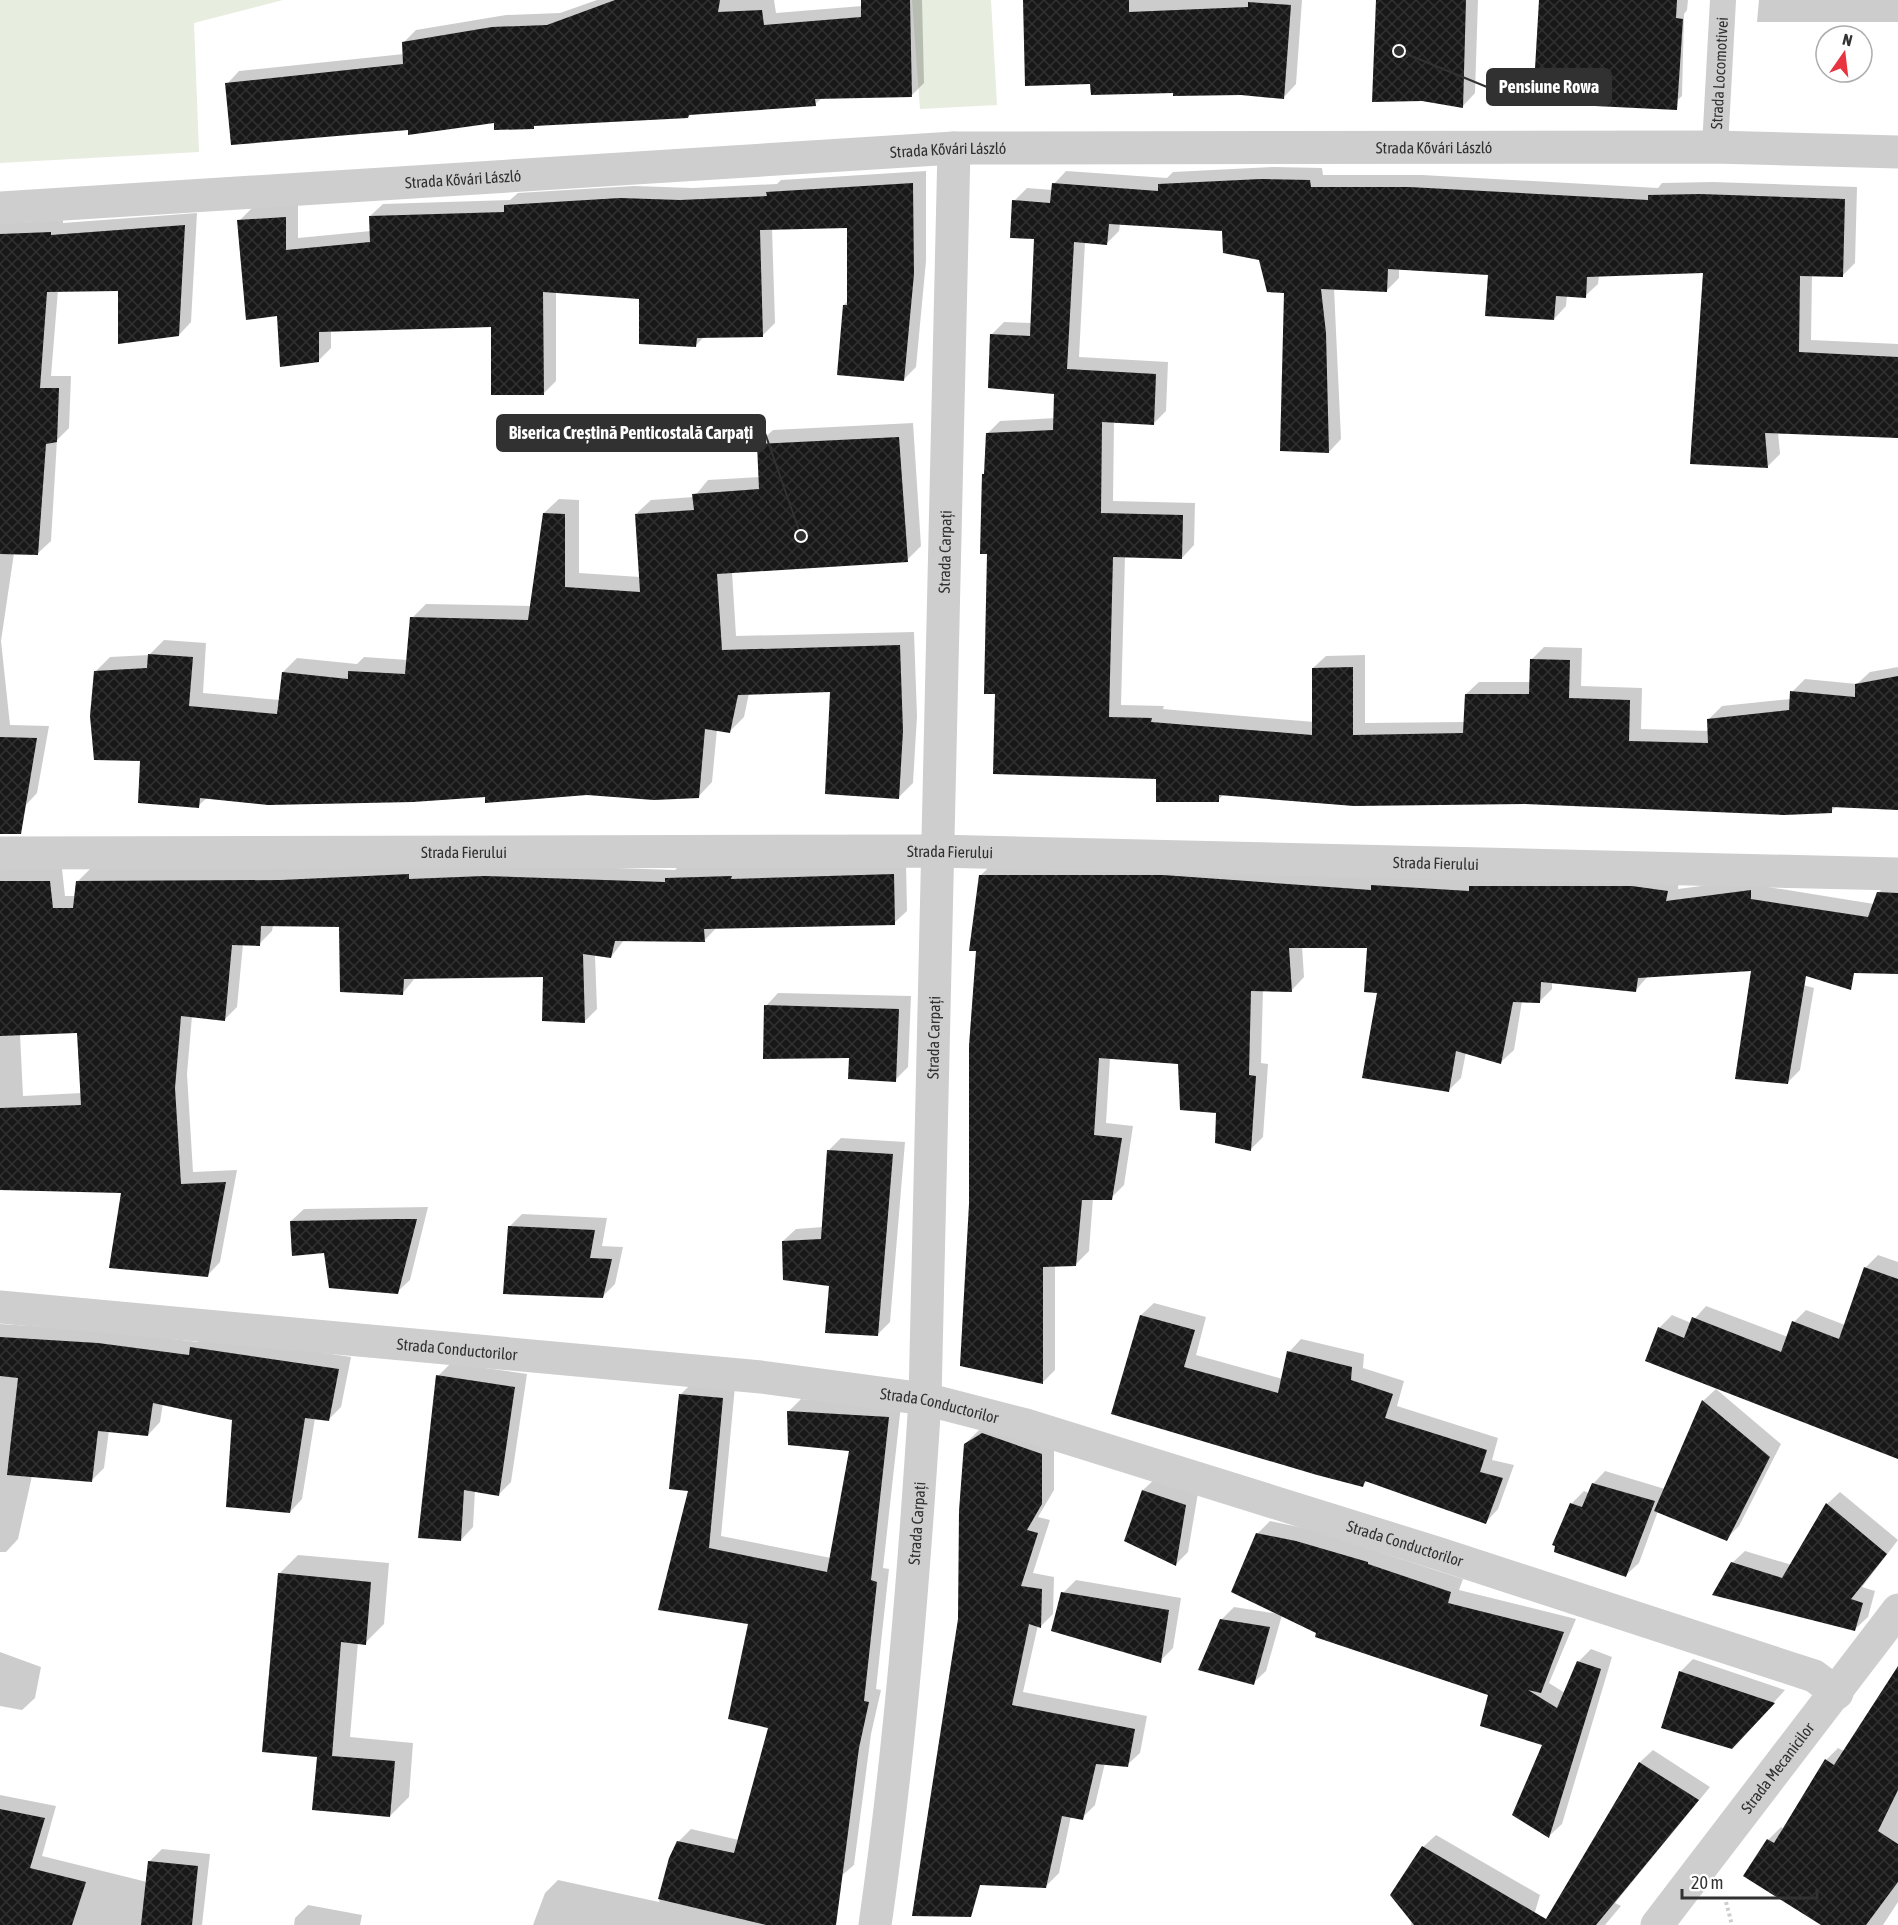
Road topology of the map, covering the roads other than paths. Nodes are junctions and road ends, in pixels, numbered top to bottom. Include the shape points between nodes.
1 (1723, 0) edge
2 (1715, 147) junction
3 (954, 148) junction
4 (1898, 152) edge
5 (0, 208) edge
6 (937, 850) junction
7 (0, 854) edge
8 (1898, 874) edge
9 (0, 1307) edge
10 (925, 1399) junction
11 (1898, 1610) edge
12 (1837, 1693) junction
13 (874, 1925) edge
14 (1657, 1925) edge

1 - 2 lane, Strada Locomotivei
2 - 3 street, Strada Kővári László
2 - 4 street, Strada Kővári László
3 - 5 street, Strada Kővári László
3 - 6 street, Strada Carpați
6 - 7 street, Strada Fierului
6 - 8 street, Strada Fierului
6 - 10 street, Strada Carpați
9 - 10 street, Strada Conductorilor via 762,1377
10 - 12 street, Strada Conductorilor via 1026,1425 1440,1554 1814,1676
10 - 13 street, Strada Carpați via 913,1595 892,1802
11 - 12 street, Strada Mecanicilor
12 - 14 street, Strada Mecanicilor

